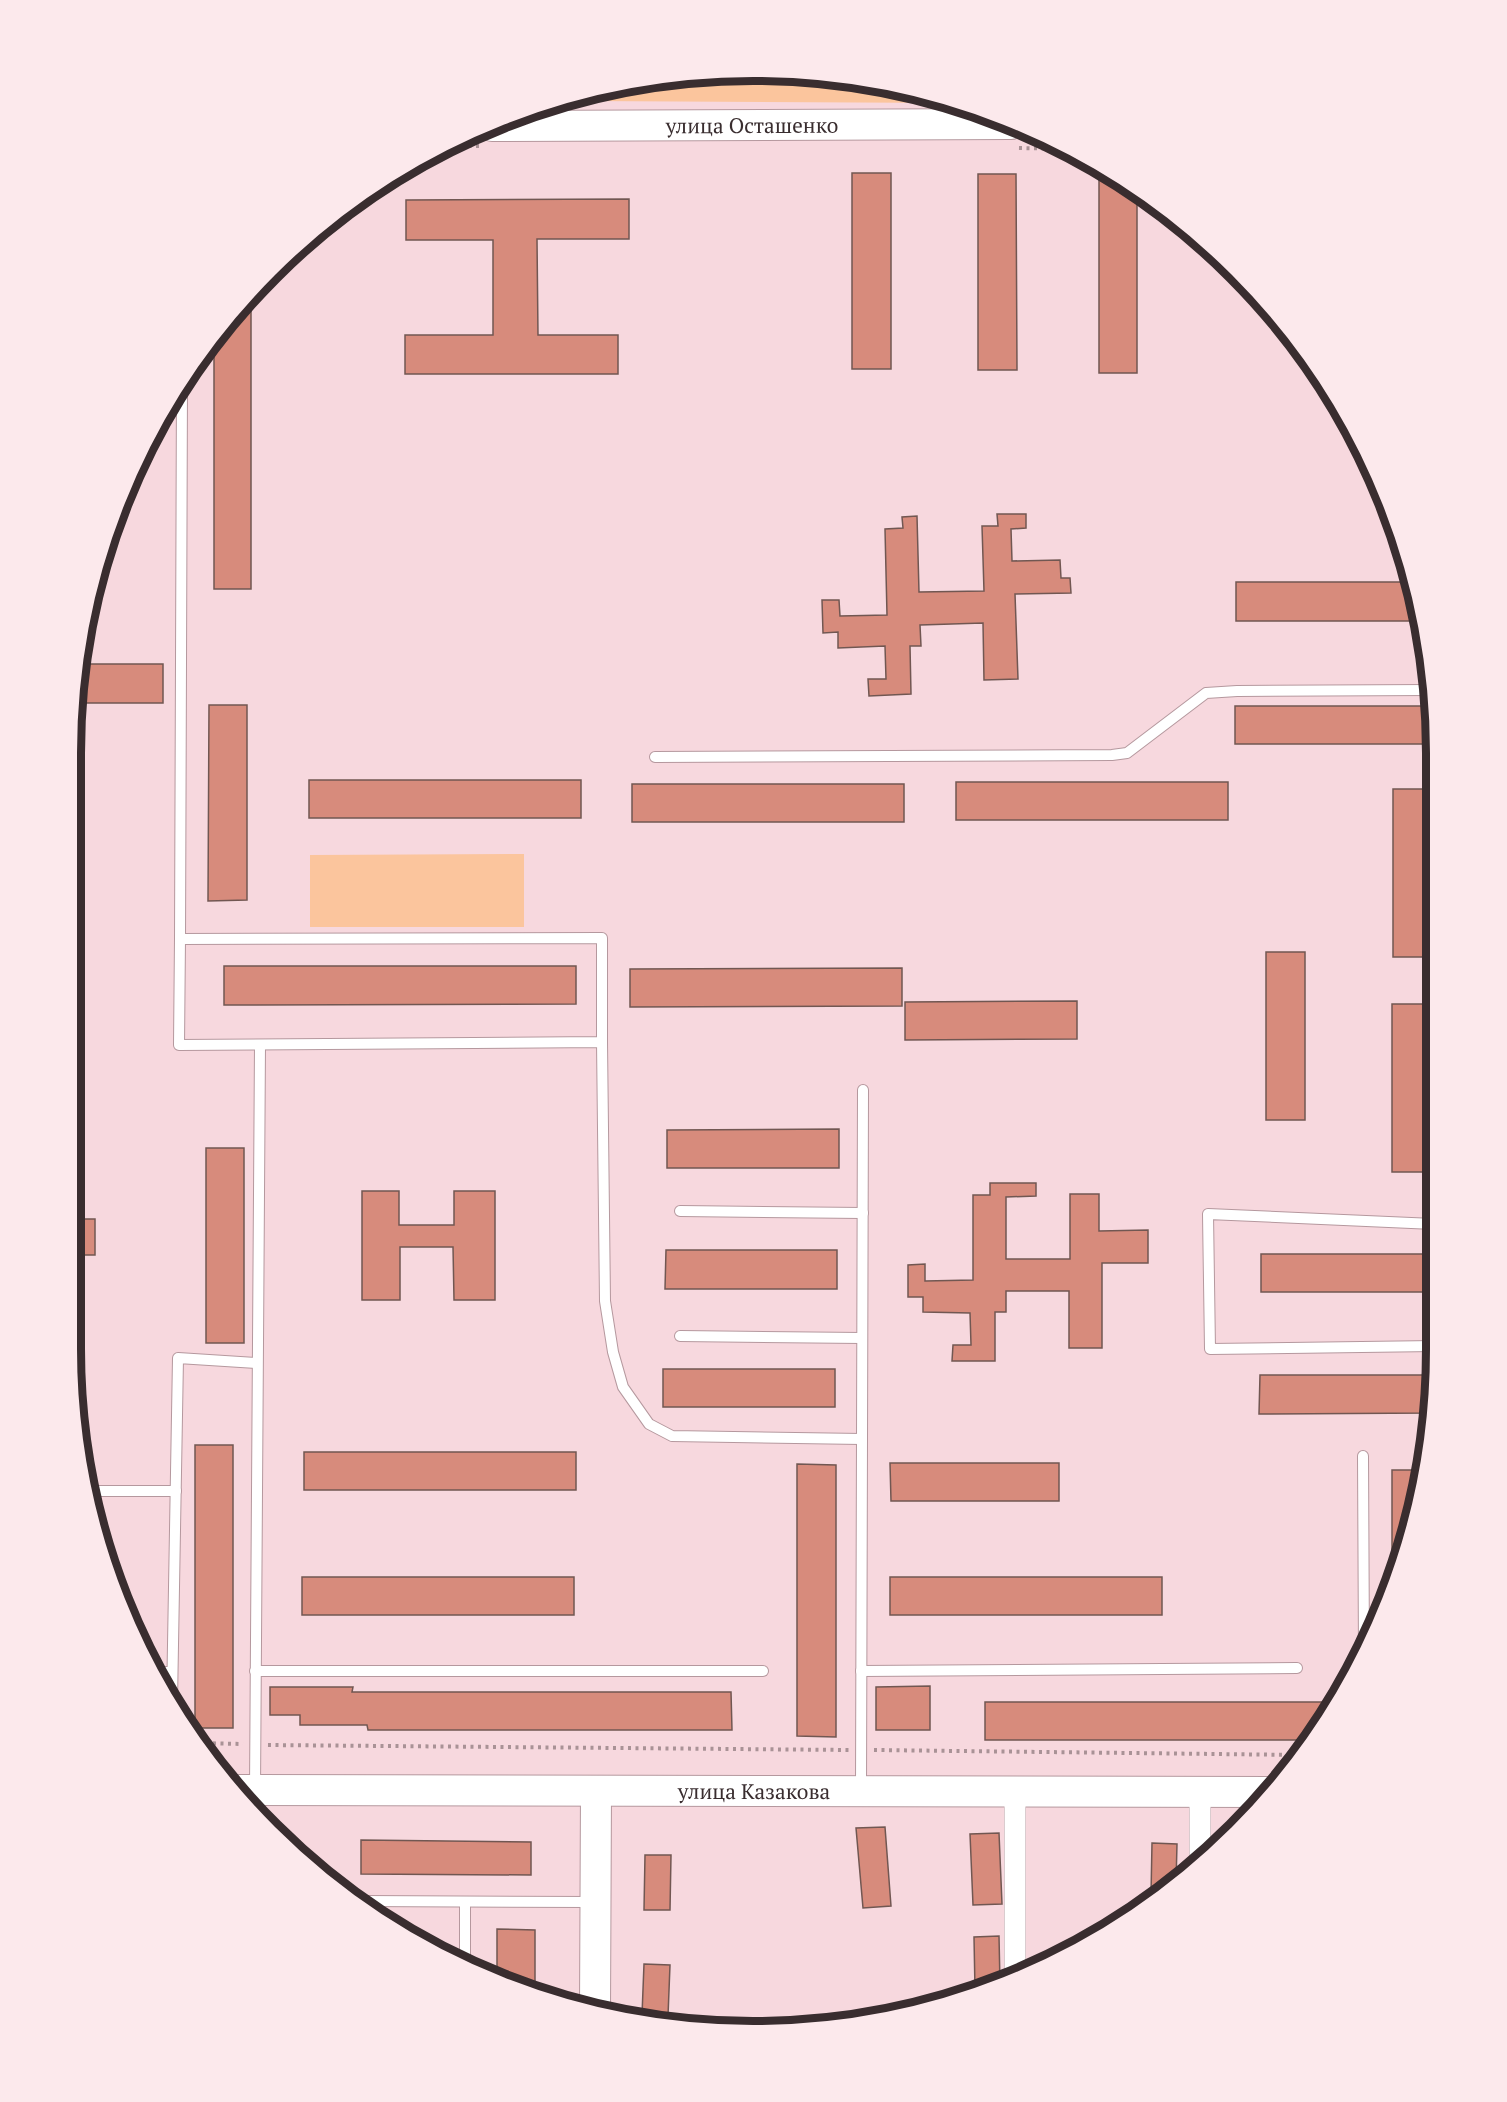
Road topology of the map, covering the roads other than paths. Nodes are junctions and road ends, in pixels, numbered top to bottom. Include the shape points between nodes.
1 (989, 124) edge
2 (513, 126) edge
3 (182, 399) edge
4 (1423, 690) edge
5 (655, 757) dead end
6 (180, 939) junction
7 (602, 1042) junction
8 (260, 1046) junction
9 (863, 1090) dead end
10 (680, 1211) dead end
11 (863, 1213) junction
12 (1426, 1224) edge
13 (680, 1336) dead end
14 (862, 1338) junction
15 (1426, 1346) edge
16 (257, 1364) junction
17 (862, 1439) junction
18 (1363, 1456) dead end
19 (97, 1491) edge
20 (176, 1491) junction
21 (1364, 1631) edge
22 (1297, 1668) dead end
23 (255, 1671) junction
24 (763, 1671) dead end
25 (861, 1671) junction
26 (164, 1672) edge
27 (172, 1672) junction
28 (172, 1687) edge
29 (247, 1790) edge
30 (596, 1791) junction
31 (861, 1791) junction
32 (1015, 1791) junction
33 (1200, 1792) junction
34 (1259, 1792) edge
35 (1200, 1851) edge
36 (370, 1901) edge
37 (465, 1902) junction
38 (596, 1902) junction
39 (465, 1956) edge
40 (1015, 1968) edge
41 (595, 2002) edge

1 - 2 street, улица Осташенко
3 - 6 lane
4 - 5 lane via 1206,693 1127,753 1112,755
6 - 7 lane via 602,938
6 - 8 lane via 179,1045
7 - 8 lane
7 - 17 lane via 605,1301 623,1387 649,1424 672,1436
8 - 16 lane
9 - 11 lane
10 - 11 lane
11 - 14 lane
12 - 15 lane via 1208,1214 1210,1349
13 - 14 lane
14 - 17 lane
16 - 20 lane via 178,1358
16 - 23 lane
17 - 25 lane
18 - 21 lane
19 - 20 lane
20 - 27 lane
22 - 25 lane
23 - 24 lane
23 - 29 lane via 255,1745
25 - 31 lane
26 - 27 lane
27 - 28 lane
29 - 30 street, улица Казакова
30 - 31 street, улица Казакова
30 - 38 street
31 - 32 street, улица Казакова
32 - 33 street, улица Казакова
32 - 40 street
33 - 34 street, улица Казакова
33 - 35 street
36 - 37 lane
37 - 38 lane
37 - 39 lane
38 - 41 street

